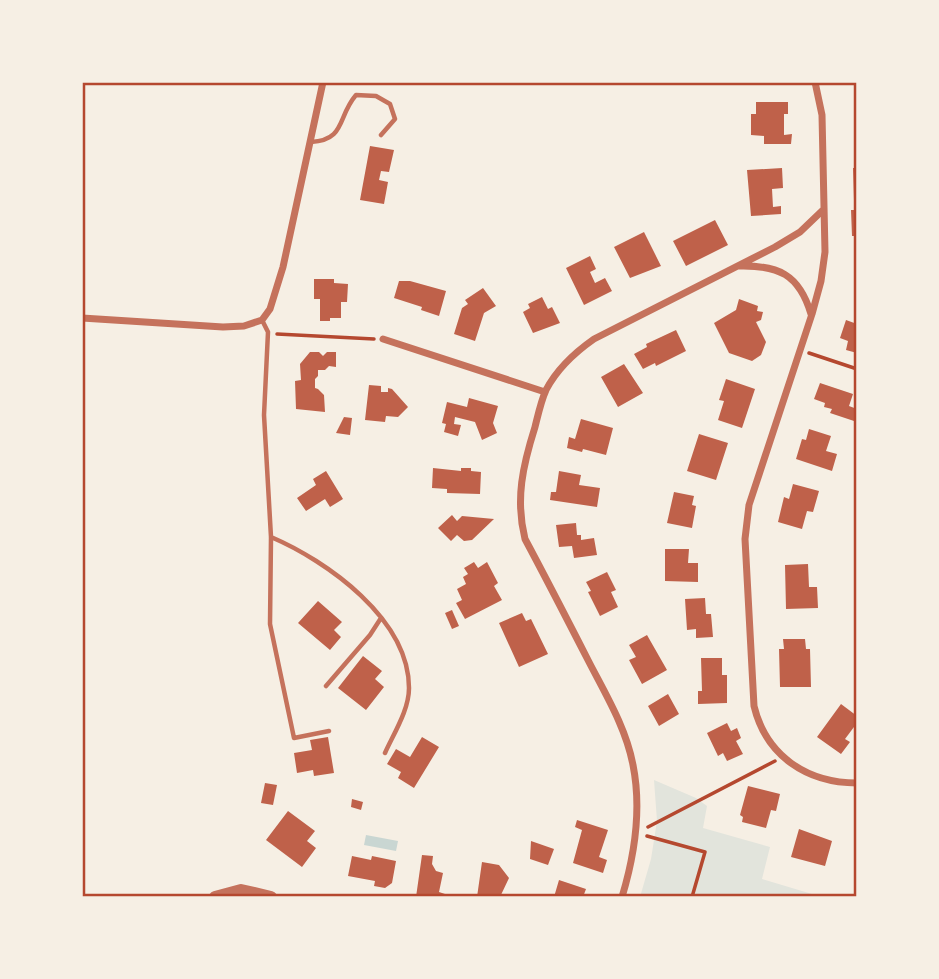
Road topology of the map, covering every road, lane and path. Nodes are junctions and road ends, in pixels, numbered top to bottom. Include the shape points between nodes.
1 (323, 82) edge
2 (816, 82) edge
3 (382, 135) dead end
4 (310, 142) junction
5 (823, 210) junction
6 (735, 266) junction
7 (812, 314) junction
8 (82, 318) edge
9 (262, 320) junction
10 (291, 336) dead end
11 (383, 339) joint
12 (800, 350) junction
13 (857, 369) edge
14 (545, 391) junction
15 (271, 537) junction
16 (381, 618) junction
17 (326, 686) dead end
18 (329, 731) dead end
19 (385, 753) dead end
20 (782, 757) junction
21 (857, 783) edge
22 (636, 833) junction
23 (215, 897) edge
24 (271, 897) edge
25 (622, 897) edge
26 (692, 897) edge

1 - 4 street
2 - 5 street via 822,115
3 - 4 lane via 395,119 390,104 376,96 356,95 335,135
4 - 9 street via 283,267
5 - 6 street via 800,232
5 - 7 street via 825,252
6 - 7 street via 779,270 799,286
6 - 14 street via 594,339 575,353
7 - 12 street
8 - 9 street via 223,327
9 - 15 lane via 268,332 264,415
10 - 11 path
11 - 14 street
12 - 13 path
12 - 20 street via 749,505 746,540 754,706 758,725
14 - 22 street via 522,474 522,524 624,730 637,796
15 - 16 lane via 363,595
15 - 18 lane via 270,624 294,738
16 - 17 lane
16 - 19 lane via 396,640 410,690
20 - 21 street via 814,776
20 - 22 path
22 - 25 street
22 - 26 path via 705,852
23 - 24 street via 241,890

